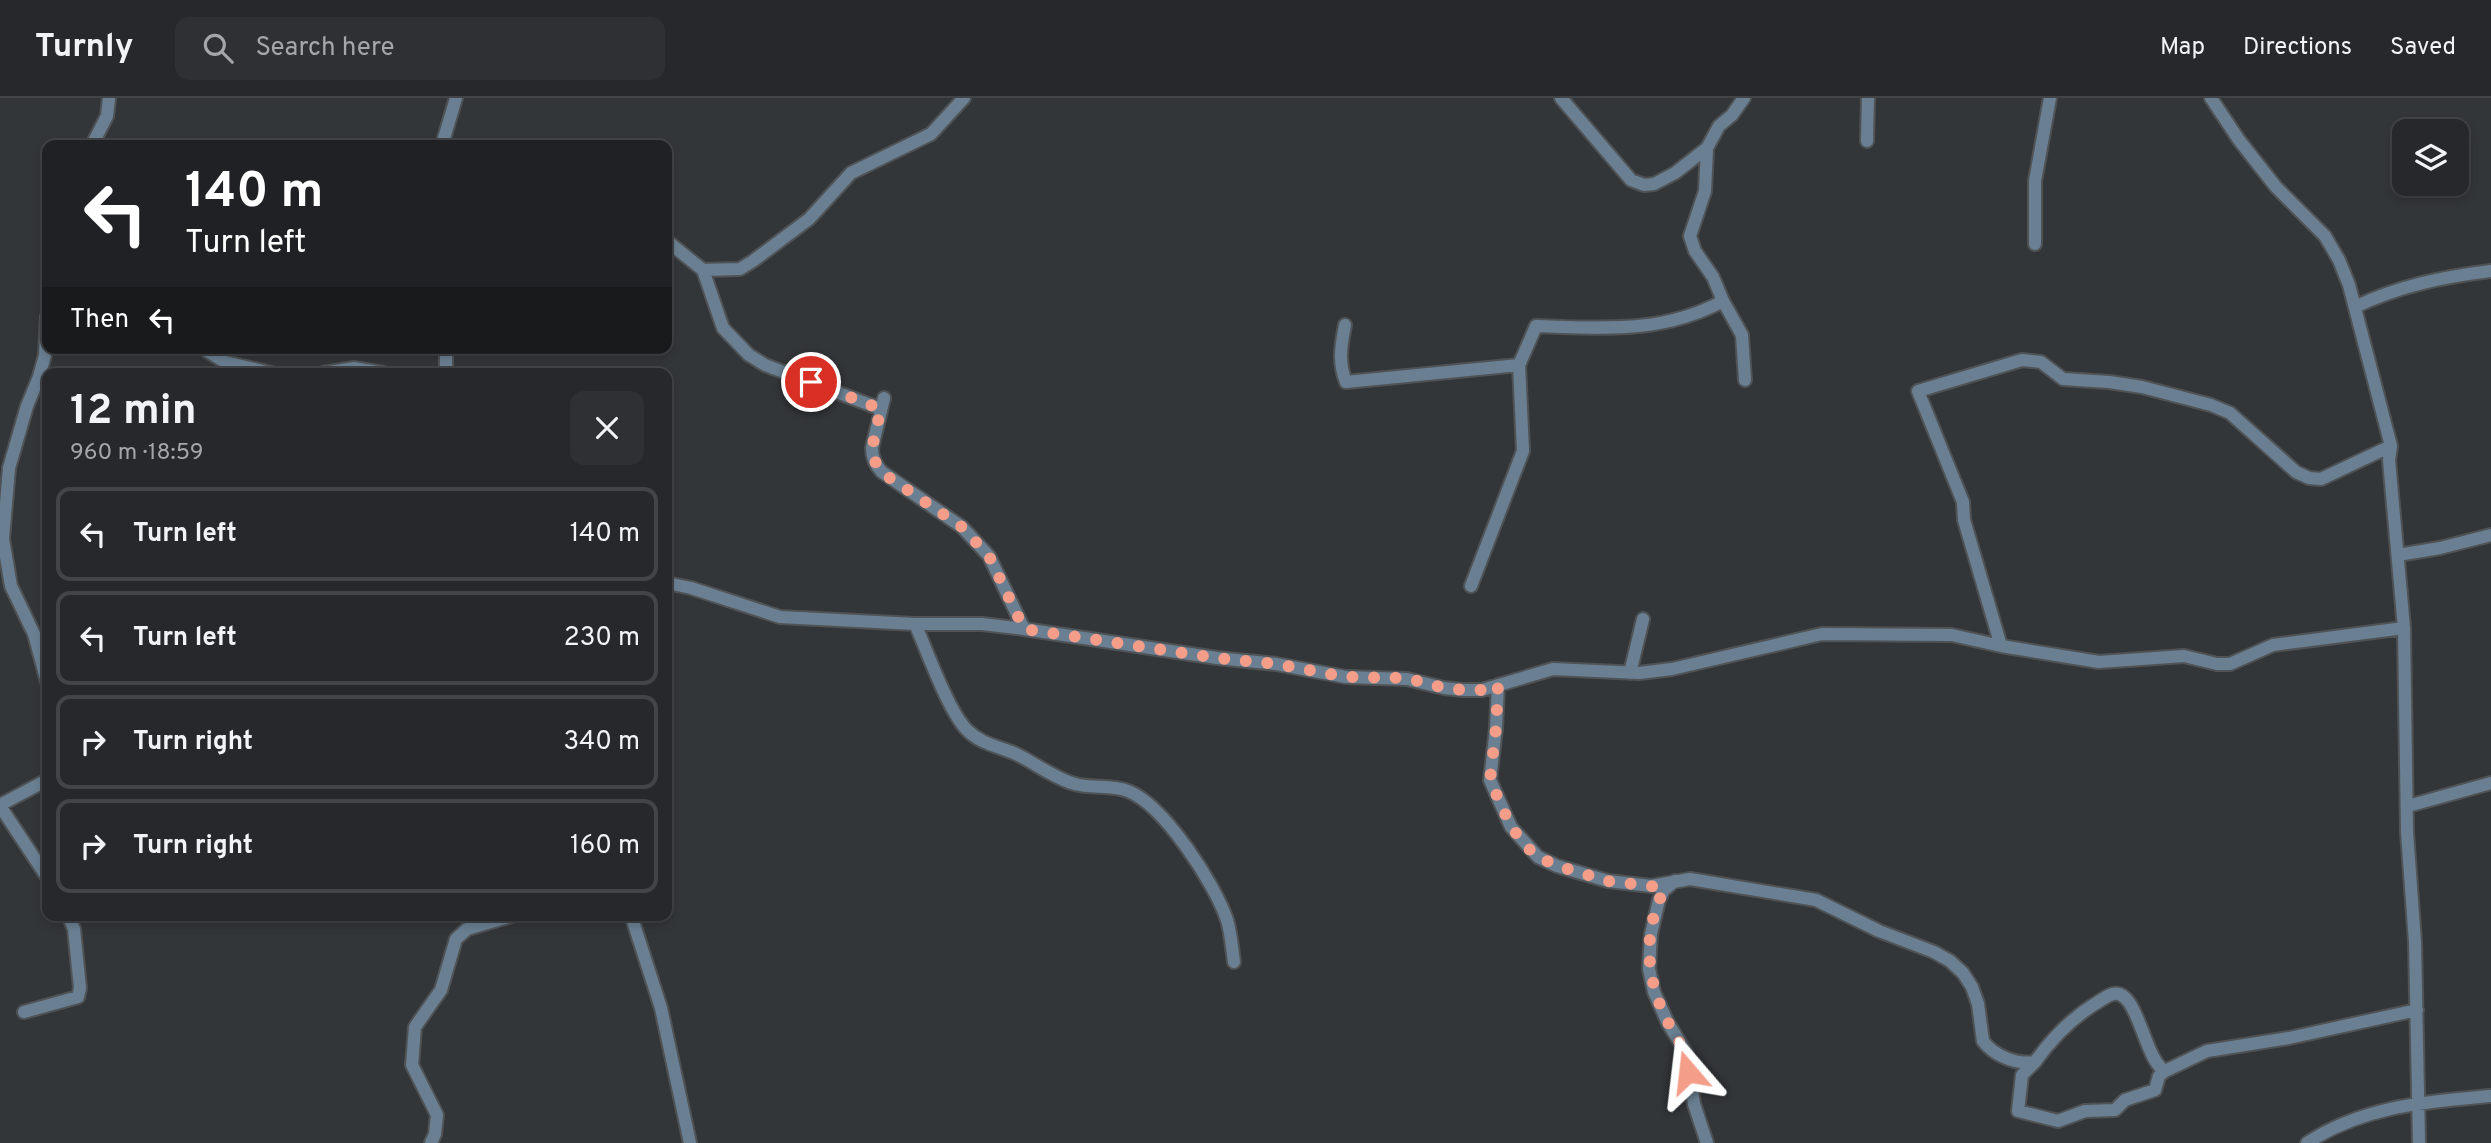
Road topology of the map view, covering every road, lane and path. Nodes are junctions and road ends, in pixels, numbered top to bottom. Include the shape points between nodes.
1 (109, 98) edge
2 (456, 98) edge
3 (964, 98) edge
4 (1561, 98) edge
5 (1744, 98) edge
6 (1868, 98) edge
7 (2050, 98) edge
8 (2211, 98) edge
9 (95, 140) edge
10 (443, 140) edge
11 (1867, 141) dead end
12 (1707, 148) junction
13 (2035, 244) dead end
14 (672, 245) edge
15 (703, 270) junction
16 (2491, 271) edge
17 (1723, 301) junction
18 (2355, 307) junction
19 (1345, 324) dead end
20 (45, 354) edge
21 (212, 354) edge
22 (1519, 365) junction
23 (250, 368) edge
24 (1745, 380) dead end
25 (2391, 446) junction
26 (2491, 535) edge
27 (2398, 555) junction
28 (3, 562) edge
29 (672, 584) edge
30 (1471, 586) dead end
31 (1643, 619) dead end
32 (915, 624) junction
33 (2404, 628) junction
34 (1024, 629) junction
35 (2001, 646) junction
36 (42, 664) edge
37 (1630, 673) junction
38 (1498, 685) junction
39 (42, 783) edge
40 (2491, 783) edge
41 (0, 805) edge
42 (2408, 806) junction
43 (42, 869) edge
44 (1676, 881) junction
45 (1651, 886) junction
46 (1664, 890) junction
47 (71, 921) edge
48 (494, 921) edge
49 (633, 921) edge
50 (1234, 962) dead end
51 (2417, 1010) junction
52 (24, 1012) dead end
53 (2035, 1062) junction
54 (2160, 1073) junction
55 (2491, 1096) edge
56 (2420, 1102) junction
57 (431, 1143) edge
58 (690, 1143) edge
59 (1707, 1143) edge
60 (2307, 1143) edge
61 (2420, 1143) edge

1 - 9 street via 107,116
2 - 10 street
3 - 15 street via 931,134 851,173 809,219 753,261 740,269
4 - 12 street via 1631,180 1644,185 1675,173
5 - 12 street
6 - 11 street
7 - 13 street via 2035,181
8 - 18 street via 2276,187 2325,236 2339,260
12 - 17 street via 1706,191 1690,236
14 - 15 street
15 - 34 street via 723,328 749,355 765,365 883,403 872,448 876,465 962,527 989,556
16 - 18 street via 2416,283
17 - 22 street via 1704,311 1629,329 1536,326
17 - 24 street via 1742,335
18 - 25 street
19 - 22 street via 1340,368 1346,383
20 - 28 street via 9,468
21 - 23 street
22 - 30 street via 1523,451
25 - 27 street
25 - 35 street via 2320,479 2309,478 2221,409 2142,387 2063,379 2041,362 2022,360 1918,391 1963,502 1964,520
26 - 27 street
27 - 33 street
28 - 36 street
29 - 32 street via 780,617
31 - 37 street
32 - 34 street
32 - 50 street via 950,702 964,727 978,740 1015,753 1074,784 1128,791 1166,823 1195,859 1220,904 1228,922
33 - 35 street via 2273,645 2230,664 2184,656 2099,662
33 - 42 street
34 - 38 street via 1346,677 1407,678 1463,690
35 - 37 street via 1952,635 1822,634 1672,669
37 - 38 street via 1553,669
38 - 45 street via 1490,780 1511,827 1538,857 1558,866 1608,881
39 - 41 street
40 - 42 street
41 - 43 street
42 - 51 street
44 - 45 street
44 - 46 street
44 - 53 street via 1689,879 1816,900 1934,953 1957,967 1972,987 1988,1047 2018,1062
45 - 46 street
46 - 59 street via 1651,934 1649,969 1659,1002 1686,1054 1694,1104
47 - 52 street via 78,997
48 - 57 street via 467,929 456,939 441,990 415,1027 412,1065 437,1115
49 - 58 street via 661,1008
51 - 54 street via 2207,1051
51 - 56 street
53 - 54 street via 2055,1035 2113,993 2127,999
53 - 54 street via 2022,1075 2018,1111 2059,1121 2085,1111 2115,1110 2125,1100 2155,1090
55 - 56 street
56 - 60 street via 2348,1120
56 - 61 street

